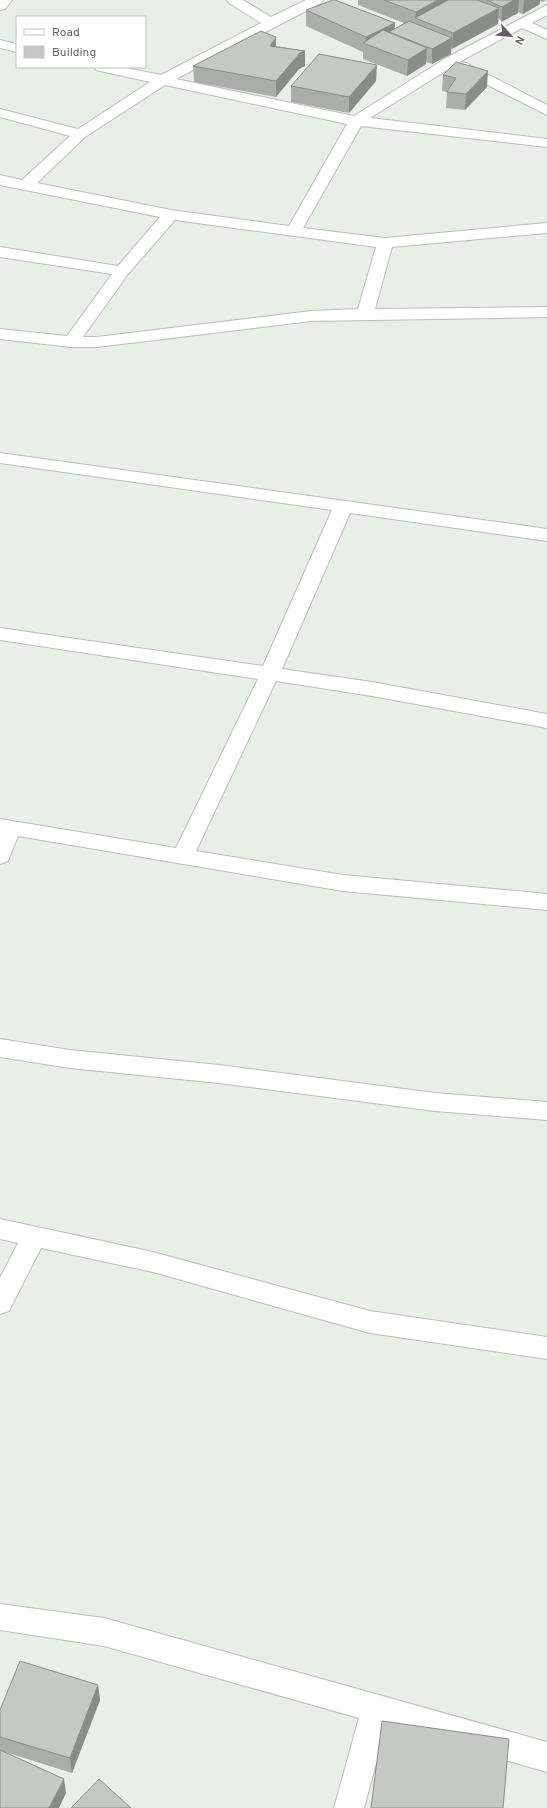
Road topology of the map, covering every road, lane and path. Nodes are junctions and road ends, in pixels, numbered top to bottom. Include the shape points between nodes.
1 (6, 0) edge
2 (234, 0) edge
3 (316, 0) edge
4 (0, 6) edge
5 (547, 9) edge
6 (271, 23) junction
7 (522, 23) junction
8 (547, 35) edge
9 (0, 44) edge
10 (16, 48) edge
11 (452, 61) junction
12 (105, 68) edge
13 (161, 81) junction
14 (547, 111) edge
15 (0, 113) edge
16 (356, 121) junction
17 (80, 134) junction
18 (547, 143) edge
19 (0, 180) edge
20 (27, 184) junction
21 (171, 215) junction
22 (547, 228) edge
23 (293, 232) junction
24 (385, 243) junction
25 (0, 252) edge
26 (122, 271) junction
27 (547, 312) edge
28 (365, 314) junction
29 (0, 334) edge
30 (71, 342) junction
31 (0, 458) edge
32 (343, 507) junction
33 (547, 535) edge
34 (0, 634) edge
35 (270, 674) junction
36 (547, 721) edge
37 (6, 827) edge
38 (0, 856) edge
39 (183, 856) junction
40 (547, 902) edge
41 (0, 1048) edge
42 (547, 1112) edge
43 (0, 1229) edge
44 (34, 1236) junction
45 (0, 1303) edge
46 (547, 1348) edge
47 (0, 1617) edge
48 (376, 1709) junction
49 (547, 1757) edge
50 (349, 1808) edge

1 - 4 street
2 - 6 street
3 - 6 street
5 - 7 street
6 - 13 street
7 - 8 street
7 - 11 street
9 - 10 street
11 - 14 street
11 - 16 street
12 - 13 street
13 - 16 street
13 - 17 street
15 - 17 street
16 - 18 street
16 - 23 street
17 - 20 street
19 - 20 street
20 - 21 street
21 - 23 street
21 - 26 street
22 - 24 street
23 - 24 street
24 - 28 street
25 - 26 street
26 - 30 street
27 - 28 street
28 - 30 street via 311,316 97,342
29 - 30 street
31 - 32 street
32 - 33 street
32 - 35 street
34 - 35 street
35 - 36 street via 372,689
35 - 39 street
37 - 38 street
37 - 39 street
39 - 40 street via 343,883
41 - 42 street via 70,1059 219,1074 435,1102
43 - 44 street
44 - 45 street
44 - 46 street via 153,1262 370,1322
47 - 48 street via 104,1632
48 - 49 street
48 - 50 street

